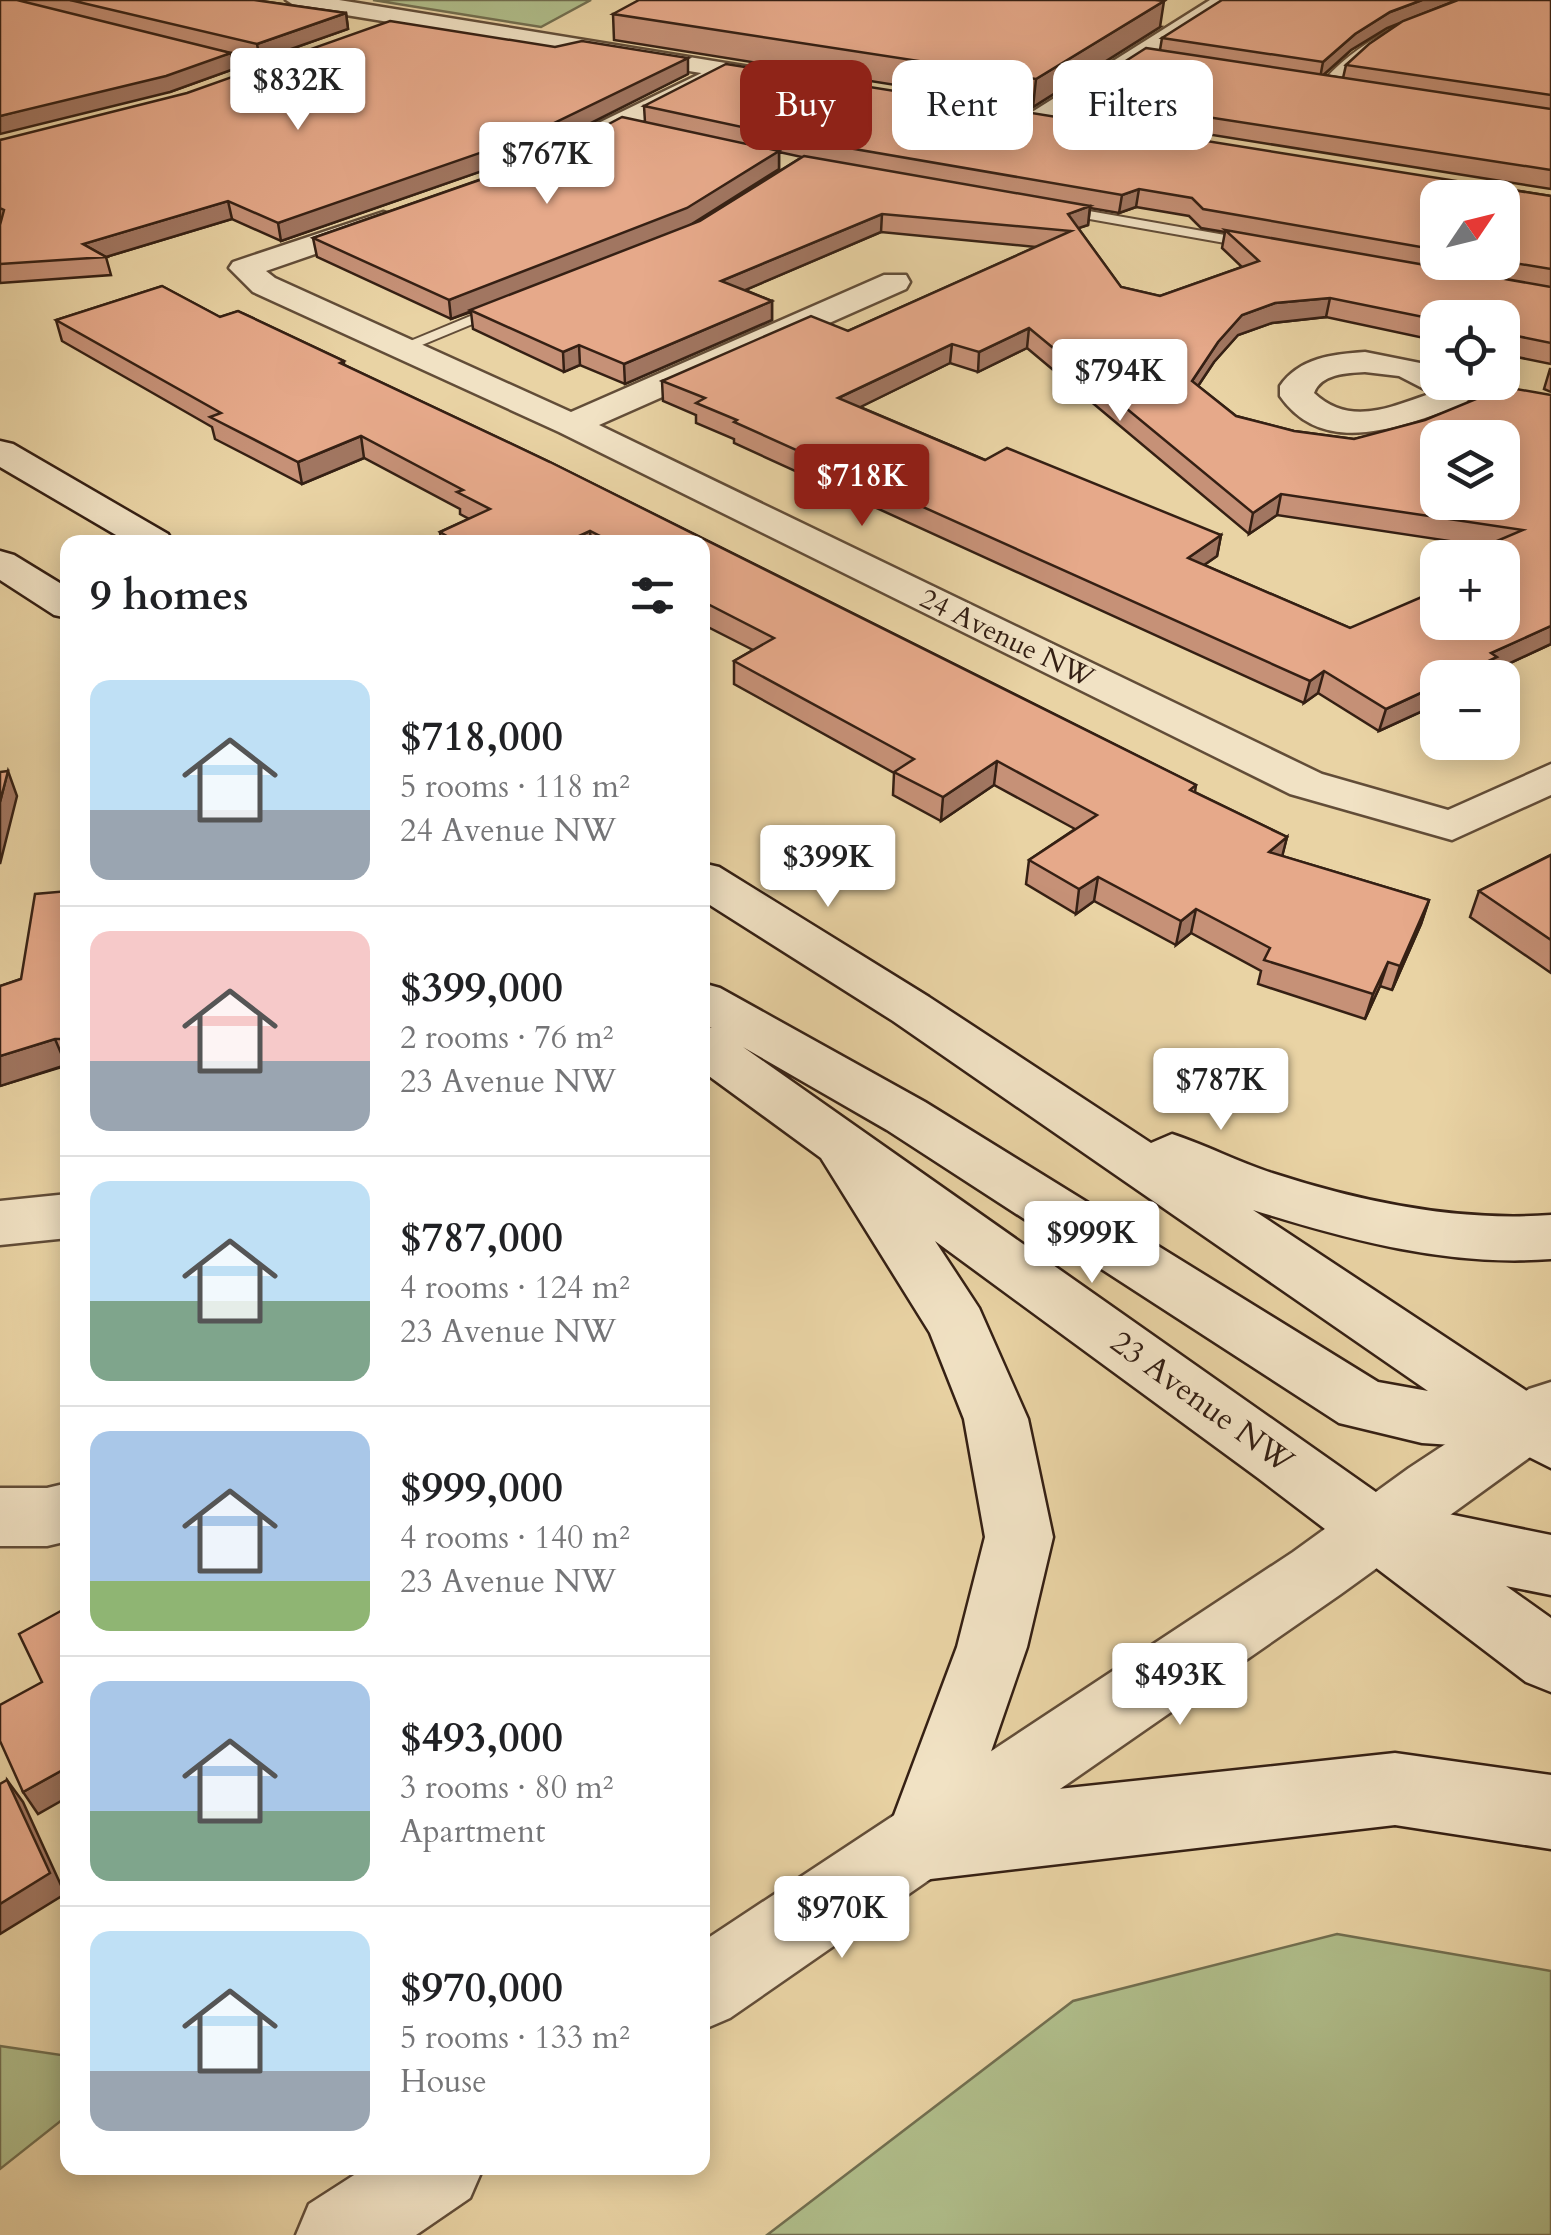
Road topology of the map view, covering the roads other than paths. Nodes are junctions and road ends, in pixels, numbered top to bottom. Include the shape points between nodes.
1 (297, 0) edge
2 (1226, 0) edge
3 (1478, 0) edge
4 (412, 17) junction
5 (356, 38) edge
6 (183, 50) edge
7 (277, 67) joint
8 (722, 69) junction
9 (740, 72) edge
10 (233, 83) edge
11 (1304, 84) edge
12 (1324, 87) junction
13 (1342, 90) edge
14 (1034, 119) joint
15 (1053, 122) edge
16 (536, 166) edge
17 (1044, 207) edge
18 (406, 212) edge
19 (1271, 247) edge
20 (895, 282) dead end
21 (513, 304) edge
22 (399, 349) junction
23 (571, 425) junction
24 (0, 452) edge
25 (142, 535) edge
26 (0, 563) edge
27 (60, 601) edge
28 (1551, 778) edge
29 (710, 883) edge
30 (710, 1005) edge
31 (911, 1009) junction
32 (710, 1050) edge
33 (838, 1139) junction
34 (60, 1217) edge
35 (0, 1223) edge
36 (1551, 1237) edge
37 (1542, 1424) edge
38 (60, 1514) edge
39 (0, 1517) edge
40 (1376, 1528) junction
41 (1551, 1565) edge
42 (1551, 1659) edge
43 (1551, 1812) edge
44 (922, 1842) junction
45 (710, 1985) edge
46 (430, 2175) edge
47 (340, 2235) edge

1 - 4 street
2 - 14 street
3 - 12 lane via 1382,35
4 - 5 street
4 - 8 street
6 - 7 lane
7 - 10 street
8 - 9 street
8 - 16 street via 625,127
11 - 12 lane
12 - 13 lane
14 - 15 street
17 - 19 lane
18 - 22 street, 24 Avenue NW via 244,268
20 - 23 street
21 - 22 lane
22 - 23 street, 24 Avenue NW
23 - 28 street, 24 Avenue NW via 1306,784 1452,826
24 - 25 street
26 - 27 street
29 - 31 street
30 - 37 street via 906,1116 1360,1404 1440,1421
31 - 36 street via 1208,1176 1408,1228 1488,1240
31 - 37 street
32 - 33 street, 23 Avenue NW
33 - 40 street, 23 Avenue NW
33 - 44 street via 957,1325 996,1419 1019,1536 992,1647
34 - 35 street
37 - 40 street
38 - 39 street
40 - 41 street
40 - 42 street, 23 Avenue NW
40 - 44 street
43 - 44 street via 1395,1789
44 - 45 street
46 - 47 street

